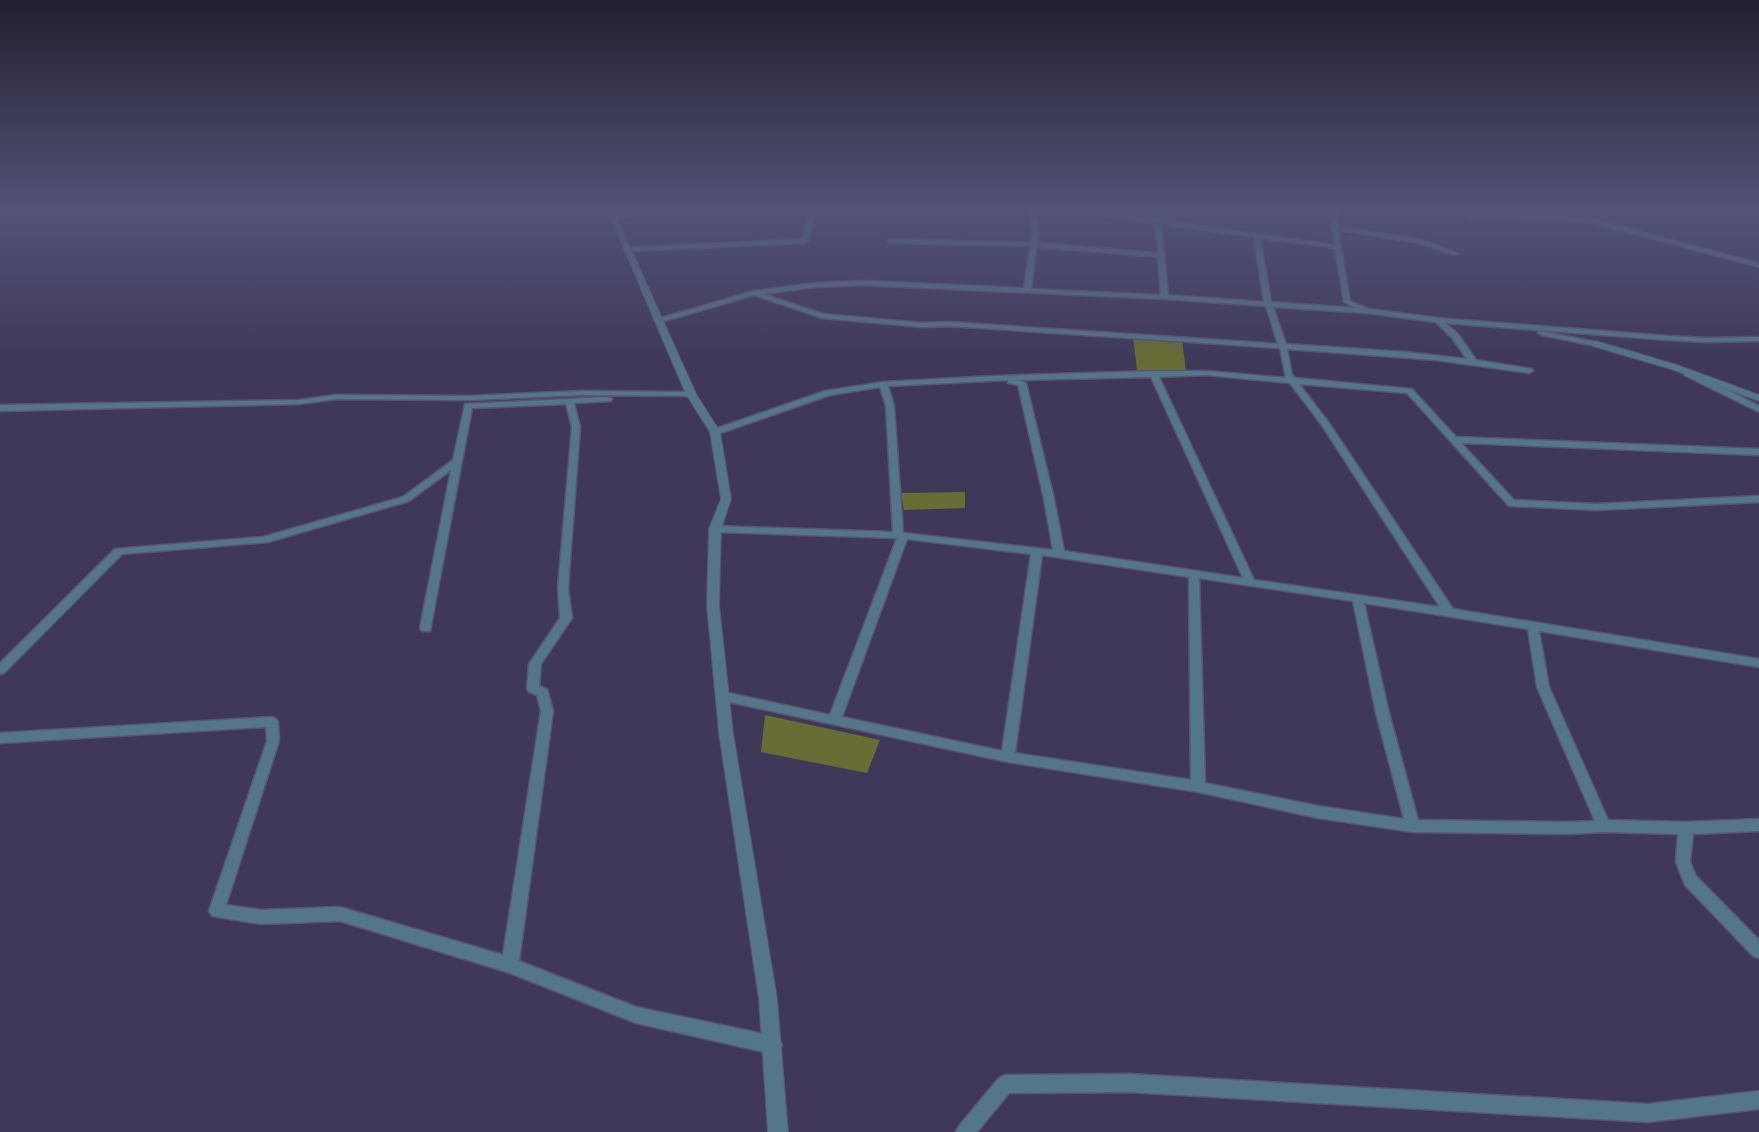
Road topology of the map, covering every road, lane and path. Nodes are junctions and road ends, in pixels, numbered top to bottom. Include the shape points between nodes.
1 (632, 260) edge
2 (1032, 260) edge
3 (1161, 260) edge
4 (1261, 260) edge
5 (1341, 260) edge
6 (1740, 260) edge
7 (1759, 265) edge
8 (1027, 291) junction
9 (754, 293) junction
10 (1165, 297) junction
11 (1268, 303) junction
12 (1367, 311) junction
13 (658, 320) junction
14 (1438, 320) junction
15 (1510, 326) junction
16 (1759, 339) edge
17 (1596, 344) joint
18 (1283, 346) junction
19 (1472, 360) junction
20 (1674, 367) junction
21 (1529, 371) dead end
22 (1153, 373) junction
23 (995, 378) junction
24 (1292, 380) junction
25 (883, 384) junction
26 (657, 394) junction
27 (691, 394) junction
28 (1759, 398) edge
29 (570, 402) junction
30 (0, 408) edge
31 (1759, 409) edge
32 (715, 432) junction
33 (1453, 440) junction
34 (1759, 452) edge
35 (458, 461) junction
36 (1759, 499) edge
37 (716, 529) junction
38 (900, 535) junction
39 (1037, 551) junction
40 (1059, 554) junction
41 (1194, 573) junction
42 (1250, 582) junction
43 (1358, 599) junction
44 (1449, 612) junction
45 (1533, 627) junction
46 (426, 628) dead end
47 (1759, 663) edge
48 (0, 670) edge
49 (724, 697) junction
50 (836, 719) junction
51 (0, 738) edge
52 (1008, 757) junction
53 (1198, 786) junction
54 (1759, 825) edge
55 (1413, 826) junction
56 (1604, 826) junction
57 (1686, 828) junction
58 (1759, 951) edge
59 (510, 965) junction
60 (773, 1045) junction
61 (1759, 1100) edge
62 (778, 1132) edge
63 (965, 1132) edge

1 - 13 street
2 - 8 street
3 - 10 street
4 - 11 street
5 - 12 street via 1347,302
6 - 7 street
8 - 9 street via 864,283
8 - 10 street
9 - 13 street
9 - 18 street via 822,316
10 - 11 street
11 - 12 street
11 - 18 street
12 - 14 street
13 - 27 street
14 - 15 street
14 - 19 street
15 - 16 street via 1706,340
15 - 17 street
17 - 20 street
18 - 19 street
18 - 24 street
19 - 21 street
20 - 28 street
20 - 31 street
22 - 23 street
22 - 24 street
22 - 42 street
23 - 25 street
23 - 40 street via 1022,383
24 - 33 street via 1409,391
24 - 44 street via 1325,423
25 - 32 street via 828,393
25 - 38 street via 890,406
26 - 27 street
26 - 29 street
26 - 30 street via 336,397 298,402
27 - 32 street
29 - 35 street via 468,406
29 - 59 street via 576,428 563,588 566,618 535,664 533,689 543,692 547,711
32 - 37 street via 726,499
33 - 34 street
33 - 36 street via 1511,503 1596,507
35 - 46 street
35 - 48 street via 406,499 264,540 118,551
37 - 38 street
37 - 49 street via 713,605
38 - 39 street
38 - 50 street
39 - 40 street
39 - 52 street
40 - 41 street
41 - 42 street
41 - 53 street
42 - 43 street
43 - 44 street
43 - 55 street via 1380,708
44 - 45 street
45 - 47 street
45 - 56 street via 1543,687
49 - 50 street
49 - 60 street via 726,734
50 - 52 street
51 - 59 street via 272,722 273,741 218,911 261,917 340,914
52 - 53 street
53 - 55 street via 1318,812
54 - 57 street
55 - 56 street
56 - 57 street
57 - 58 street via 1683,862 1690,880
59 - 60 street via 636,1015
60 - 62 street
61 - 63 street via 1648,1113 1129,1083 1005,1084

